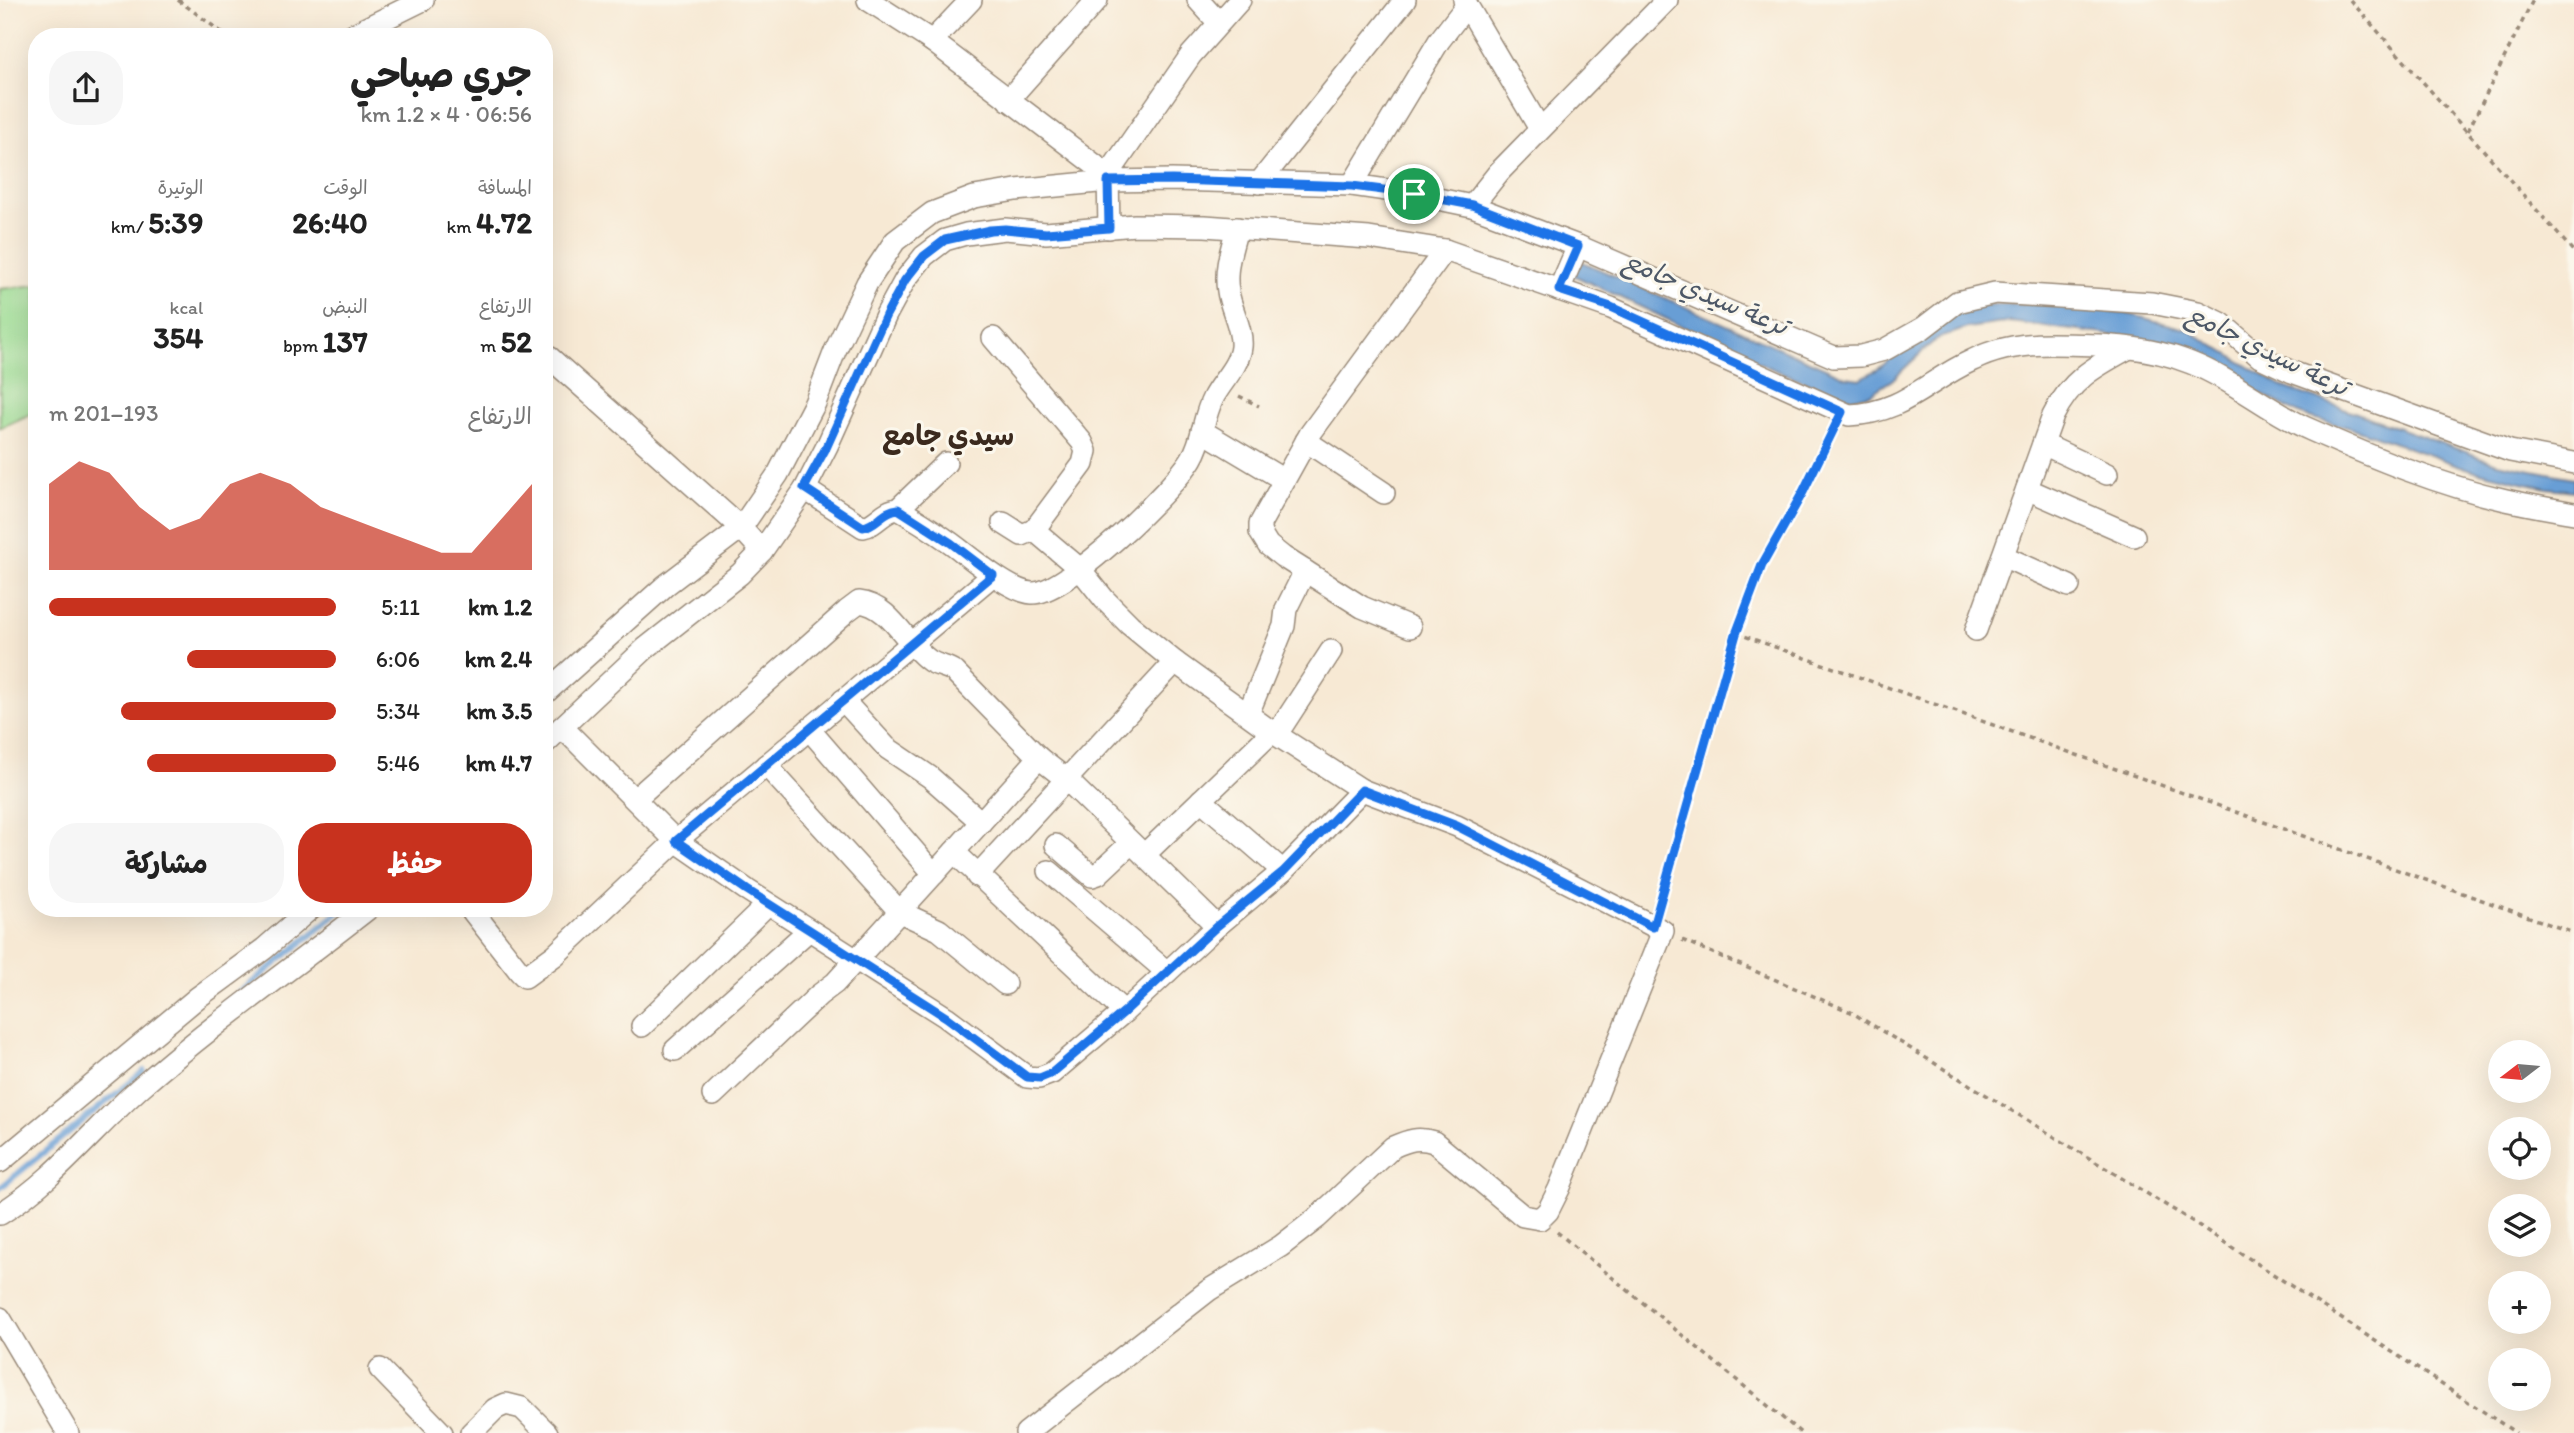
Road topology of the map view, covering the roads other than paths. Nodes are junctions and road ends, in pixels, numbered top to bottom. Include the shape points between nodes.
1 (423, 0) edge
2 (868, 0) edge
3 (971, 0) edge
4 (1097, 0) edge
5 (1198, 0) edge
6 (1240, 0) edge
7 (1405, 0) edge
8 (1667, 0) edge
9 (1465, 3) edge
10 (1219, 22) junction
11 (366, 28) edge
12 (932, 41) junction
13 (1009, 100) junction
14 (1540, 129) junction
15 (1108, 178) junction
16 (1259, 183) junction
17 (1352, 186) junction
18 (1472, 205) junction
19 (1109, 228) junction
20 (1237, 228) junction
21 (1578, 246) junction
22 (1445, 250) junction
23 (1559, 290) junction
24 (993, 338) dead end
25 (2129, 348) junction
26 (553, 360) edge
27 (1202, 431) junction
28 (1306, 441) junction
29 (2043, 444) junction
30 (946, 463) dead end
31 (2574, 463) edge
32 (2107, 474) dead end
33 (1284, 480) junction
34 (804, 488) junction
35 (2027, 489) junction
36 (1384, 493) dead end
37 (898, 509) junction
38 (2574, 513) edge
39 (1003, 523) dead end
40 (741, 528) junction
41 (1034, 530) junction
42 (2134, 536) dead end
43 (762, 551) junction
44 (2003, 556) junction
45 (1080, 569) junction
46 (1305, 571) junction
47 (993, 575) junction
48 (2069, 586) dead end
49 (1410, 626) dead end
50 (1976, 630) dead end
51 (911, 643) junction
52 (1331, 651) dead end
53 (1175, 662) junction
54 (553, 686) edge
55 (843, 700) junction
56 (1248, 714) junction
57 (562, 727) junction
58 (809, 729) junction
59 (1275, 733) junction
60 (553, 736) edge
61 (1039, 758) junction
62 (766, 765) junction
63 (1066, 779) junction
64 (1362, 790) junction
65 (635, 799) junction
66 (1201, 800) junction
67 (981, 822) junction
68 (676, 841) junction
69 (1056, 845) dead end
70 (1138, 849) junction
71 (954, 852) junction
72 (1049, 871) dead end
73 (1283, 872) junction
74 (934, 874) junction
75 (977, 876) junction
76 (768, 904) junction
77 (900, 912) junction
78 (301, 917) edge
79 (357, 917) edge
80 (477, 917) edge
81 (1217, 926) junction
82 (809, 930) junction
83 (857, 960) junction
84 (1167, 972) junction
85 (1006, 984) dead end
86 (1124, 1012) junction
87 (642, 1026) dead end
88 (675, 1051) dead end
89 (713, 1095) dead end
90 (0, 1162) edge
91 (0, 1214) edge
92 (0, 1318) edge
93 (380, 1369) dead end
94 (68, 1433) edge
95 (442, 1433) edge
96 (471, 1433) edge
97 (547, 1433) edge
98 (1026, 1433) edge

1 - 11 street
2 - 12 street
3 - 12 street
4 - 13 street
5 - 10 street
6 - 10 street
7 - 16 street
8 - 14 street
9 - 14 street
9 - 17 street
10 - 15 street via 1191,55
12 - 13 street
13 - 15 street
14 - 18 street
15 - 16 street
15 - 19 street
15 - 40 street via 974,197 932,214 895,241 867,283 815,403 778,474
16 - 17 street
17 - 18 street
18 - 21 street
19 - 20 street
19 - 34 street via 1046,233 990,230 945,240 924,256 886,315
20 - 22 street via 1369,238
20 - 27 street via 1226,273 1241,347 1213,398
21 - 23 street
21 - 31 street via 1834,357 1884,349 1923,328 1956,302 1995,293 2143,303 2198,312 2221,323 2260,357 2292,372 2510,451
22 - 23 street
22 - 28 street
23 - 25 street via 1611,307 1849,415 1890,408 1972,360 2003,348 2050,344
24 - 41 street via 1086,451 1083,464
25 - 29 street via 2100,364 2064,394
25 - 38 street via 2192,363 2285,418 2373,457 2493,497
26 - 40 street
27 - 33 street
27 - 45 street via 1192,458 1161,498
28 - 33 street
28 - 36 street
29 - 32 street
29 - 35 street
30 - 37 street
33 - 46 street via 1260,532 1268,545
34 - 37 street via 863,527
34 - 43 street
35 - 42 street
35 - 44 street
37 - 47 street
39 - 41 street via 1023,534
40 - 43 street
40 - 54 street via 666,585
41 - 45 street
43 - 57 street via 740,574 646,648
44 - 48 street
44 - 50 street
45 - 47 street via 1044,591 1031,593
45 - 53 street via 1104,599
46 - 49 street via 1362,607
46 - 56 street via 1286,609 1284,626
47 - 51 street
51 - 55 street
51 - 61 street via 931,662 955,672
51 - 65 street via 885,614 859,602
52 - 59 street
53 - 56 street
53 - 63 street
55 - 58 street
55 - 67 street via 887,748 930,777
56 - 59 street
57 - 60 street
57 - 65 street
58 - 62 street
58 - 74 street
59 - 64 street
59 - 66 street
61 - 63 street
61 - 67 street
62 - 68 street
62 - 77 street
63 - 70 street
63 - 75 street
64 - 73 street
64 - 98 street via 1457,826 1658,929 1559,1189 1540,1219 1523,1216 1434,1142 1419,1138 1393,1147 1317,1218 1209,1290
65 - 68 street
66 - 70 street
66 - 73 street
67 - 71 street
68 - 76 street
68 - 80 street via 555,955 525,976
69 - 70 street via 1092,876
70 - 81 street
71 - 74 street
71 - 75 street
72 - 84 street
73 - 81 street
74 - 77 street
75 - 86 street
76 - 82 street
76 - 87 street
77 - 83 street
77 - 85 street via 939,930
78 - 90 street
79 - 91 street via 175,1058 40,1185
81 - 84 street
82 - 83 street
82 - 88 street
83 - 86 street via 946,1017 1027,1077 1052,1073
83 - 89 street
84 - 86 street
92 - 94 street
93 - 95 street
96 - 97 street via 506,1404 522,1408

